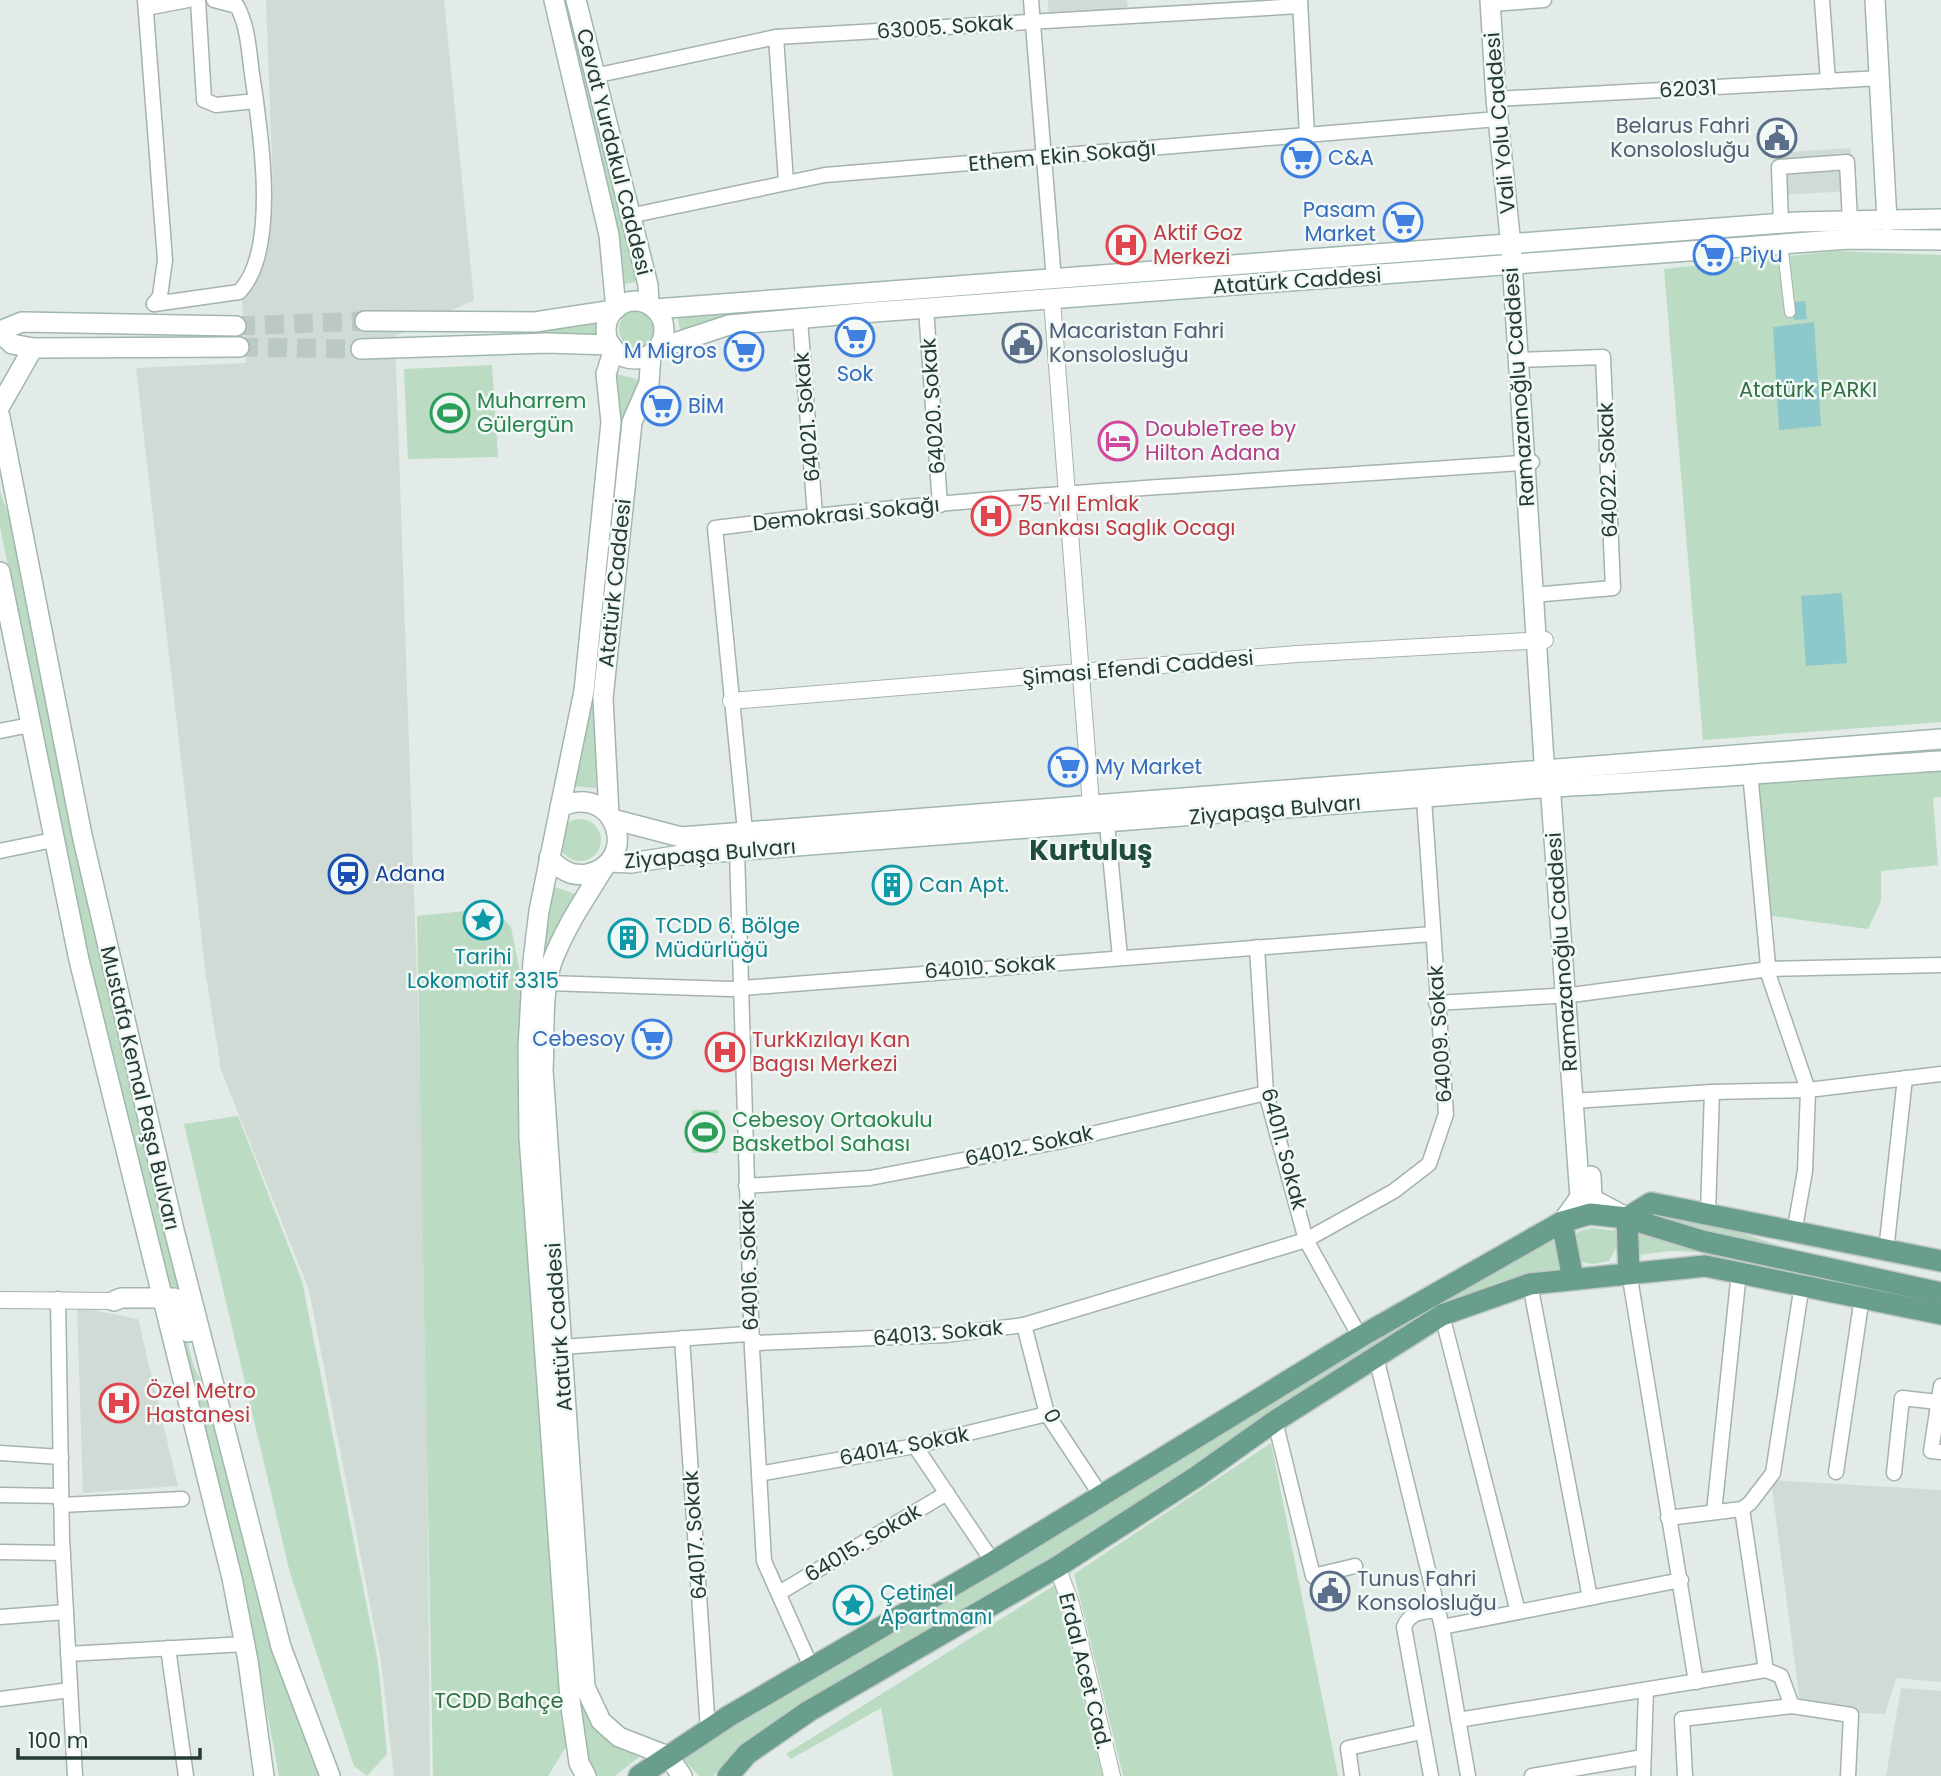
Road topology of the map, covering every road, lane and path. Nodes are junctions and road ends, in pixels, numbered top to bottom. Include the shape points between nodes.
1 (188, 0) edge
2 (198, 0) edge
3 (214, 0) edge
4 (554, 0) edge
5 (576, 0) edge
6 (1031, 0) edge
7 (1544, 0) edge
8 (1822, 0) edge
9 (1875, 0) edge
10 (1888, 0) edge
11 (1490, 2) edge
12 (1300, 3) edge
13 (145, 4) edge
14 (1033, 20) junction
15 (776, 37) junction
16 (594, 76) junction
17 (1881, 78) junction
18 (1828, 81) junction
19 (256, 101) junction
20 (1497, 109) junction
21 (1307, 136) junction
22 (1044, 158) junction
23 (786, 181) junction
24 (629, 216) junction
25 (1941, 219) edge
26 (1850, 221) junction
27 (1894, 221) junction
28 (1781, 224) junction
29 (1941, 240) edge
30 (1783, 251) dead end
31 (1513, 259) junction
32 (1054, 279) junction
33 (1052, 300) junction
34 (652, 306) junction
35 (926, 308) junction
36 (615, 310) junction
37 (1790, 312) dead end
38 (0, 315) edge
39 (800, 319) junction
40 (365, 321) tunnel mouth
41 (22, 322) junction
42 (236, 326) tunnel mouth
43 (0, 332) edge
44 (239, 347) tunnel mouth
45 (612, 347) junction
46 (33, 348) junction
47 (360, 349) tunnel mouth
48 (654, 352) junction
49 (1521, 360) junction
50 (0, 406) edge
51 (0, 417) edge
52 (1528, 462) junction
53 (1065, 493) junction
54 (940, 505) junction
55 (815, 515) junction
56 (0, 572) edge
57 (1537, 594) junction
58 (4, 611) edge
59 (1541, 640) junction
60 (1080, 674) junction
61 (731, 701) junction
62 (30, 725) junction
63 (0, 731) edge
64 (1941, 740) edge
65 (1941, 761) edge
66 (1749, 772) junction
67 (1552, 779) junction
68 (1424, 799) junction
69 (1091, 804) junction
70 (560, 807) junction
71 (610, 817) junction
72 (1107, 824) junction
73 (745, 831) junction
74 (53, 840) junction
75 (0, 851) edge
76 (737, 851) junction
77 (549, 858) junction
78 (607, 864) junction
79 (1432, 934) junction
80 (1258, 947) junction
81 (1120, 957) junction
82 (1941, 965) edge
83 (1769, 969) junction
84 (547, 983) junction
85 (740, 987) junction
86 (1571, 995) junction
87 (1436, 1003) junction
88 (1941, 1074) edge
89 (1905, 1079) junction
90 (1808, 1090) junction
91 (1712, 1092) junction
92 (1266, 1093) junction
93 (1579, 1101) junction
94 (746, 1186) junction
95 (1707, 1212) junction
96 (1627, 1218) junction
97 (1562, 1222) junction
98 (1794, 1233) junction
99 (1306, 1240) junction
100 (178, 1246) junction
101 (1886, 1251) junction
102 (1941, 1261) edge
103 (1941, 1270) edge
104 (155, 1271) junction
105 (1629, 1272) junction
106 (1739, 1272) junction
107 (1573, 1279) junction
108 (1530, 1284) junction
109 (1802, 1284) junction
110 (1941, 1293) edge
111 (1862, 1297) junction
112 (58, 1299) junction
113 (0, 1300) edge
114 (114, 1301) joint
115 (138, 1301) junction
116 (167, 1301) junction
117 (1941, 1314) edge
118 (1442, 1315) junction
119 (168, 1325) junction
120 (1024, 1325) junction
121 (1360, 1337) junction
122 (682, 1338) junction
123 (752, 1338) junction
124 (561, 1347) junction
125 (1376, 1357) junction
126 (1941, 1386) edge
127 (215, 1388) junction
128 (1938, 1402) junction
129 (1047, 1414) junction
130 (1275, 1421) junction
131 (915, 1446) junction
132 (1941, 1452) edge
133 (0, 1453) edge
134 (61, 1457) junction
135 (1836, 1472) dead end
136 (1894, 1473) dead end
137 (759, 1474) junction
138 (947, 1493) junction
139 (0, 1495) edge
140 (1102, 1497) junction
141 (182, 1499) dead end
142 (61, 1501) junction
143 (1742, 1509) junction
144 (1714, 1512) junction
145 (1668, 1518) junction
146 (0, 1552) edge
147 (63, 1553) junction
148 (993, 1562) junction
149 (1355, 1566) dead end
150 (1057, 1567) junction
151 (1681, 1580) junction
152 (779, 1593) junction
153 (1590, 1598) junction
154 (1438, 1610) junction
155 (66, 1612) junction
156 (1518, 1612) junction
157 (0, 1617) edge
158 (1442, 1626) junction
159 (169, 1648) junction
160 (246, 1649) junction
161 (68, 1654) junction
162 (812, 1669) junction
163 (1766, 1670) junction
164 (1696, 1682) junction
165 (70, 1690) junction
166 (1646, 1690) junction
167 (0, 1699) edge
168 (1792, 1706) junction
169 (1458, 1720) junction
170 (708, 1731) junction
171 (1421, 1732) junction
172 (668, 1756) junction
173 (1643, 1757) junction
174 (75, 1776) edge
175 (186, 1776) edge
176 (264, 1776) edge
177 (330, 1776) edge
178 (586, 1776) edge
179 (639, 1776) edge
180 (682, 1776) edge
181 (729, 1776) edge
182 (1112, 1776) edge
183 (1352, 1776) edge
184 (1431, 1776) edge
185 (1468, 1776) edge
186 (1532, 1776) edge
187 (1643, 1776) edge
188 (1685, 1776) edge
189 (1849, 1776) edge

1 - 13 street
2 - 19 street via 204,100 216,105
3 - 19 street via 232,2 241,12
4 - 36 main road, Cevat Yurdakul Caddesi via 609,235
5 - 16 main road, Cevat Yurdakul Caddesi
6 - 14 street
7 - 11 street
8 - 18 street
9 - 17 main road
10 - 27 main road
11 - 20 main road, Vali Yolu Caddesi
12 - 14 street, 63005. Sokak
12 - 21 street
13 - 19 street via 165,260 160,296 154,304 239,292 246,285 255,266 263,216 264,156
14 - 15 street, 63005. Sokak
14 - 22 street
15 - 16 street, 63005. Sokak
15 - 23 street
16 - 24 main road, Cevat Yurdakul Caddesi
17 - 18 street, 62031
17 - 27 main road
18 - 20 street, 62031
20 - 21 street, Ethem Ekin Sokağı
20 - 31 main road, Vali Yolu Caddesi
21 - 22 street, Ethem Ekin Sokağı
22 - 23 street, Ethem Ekin Sokağı
22 - 32 street
23 - 24 street, Ethem Ekin Sokağı
24 - 34 main road, Cevat Yurdakul Caddesi
25 - 27 main road, Atatürk Caddesi
26 - 27 main road, Atatürk Caddesi
26 - 28 main road, Atatürk Caddesi
26 - 28 street via 1847,162 1779,167
28 - 31 main road, Atatürk Caddesi
29 - 31 main road, Atatürk Caddesi via 1849,239
30 - 37 street
31 - 32 main road, Atatürk Caddesi
31 - 33 main road, Atatürk Caddesi
31 - 49 main road, Ramazanoğlu Caddesi
32 - 34 main road, Atatürk Caddesi
33 - 35 main road, Atatürk Caddesi
33 - 53 street
34 - 36 main road via 627,302
34 - 48 main road via 664,333
35 - 39 main road, Atatürk Caddesi
35 - 54 street, 64020. Sokak
36 - 40 main road via 535,322
36 - 45 main road via 607,323
38 - 41 main road
39 - 48 main road, Atatürk Caddesi via 729,325
39 - 55 street, 64021. Sokak
41 - 42 main road
41 - 43 main road
43 - 46 main road via 12,344
44 - 46 main road
45 - 47 main road via 547,343
45 - 48 main road via 629,358
45 - 70 main road, Atatürk Caddesi via 606,374 611,422 584,691
46 - 50 main road
48 - 71 main road, Atatürk Caddesi via 649,383 632,422 603,698
49 - 52 main road, Ramazanoğlu Caddesi
49 - 57 street, 64022. Sokak via 1603,357 1613,588
51 - 100 main road, Mustafa Kemal Paşa Bulvarı via 84,847
52 - 53 street, Demokrasi Sokağı
52 - 57 main road, Ramazanoğlu Caddesi
53 - 54 street, Demokrasi Sokağı
53 - 60 street
54 - 55 street, Demokrasi Sokağı
55 - 61 street, Demokrasi Sokağı via 715,528
56 - 58 main road, Mustafa Kemal Paşa Bulvarı
57 - 59 main road, Ramazanoğlu Caddesi
58 - 62 main road, Mustafa Kemal Paşa Bulvarı
59 - 60 street, Şimasi Efendi Caddesi via 1297,654
59 - 67 main road, Ramazanoğlu Caddesi
60 - 61 street, Şimasi Efendi Caddesi
60 - 69 street
61 - 73 street, Demokrasi Sokağı
62 - 63 street
62 - 74 main road, Mustafa Kemal Paşa Bulvarı
64 - 67 main road, Ziyapaşa Bulvarı
65 - 66 main road, Ziyapaşa Bulvarı
66 - 67 main road, Ziyapaşa Bulvarı via 1669,781
66 - 83 street
67 - 68 main road, Ziyapaşa Bulvarı
67 - 69 main road, Ziyapaşa Bulvarı
67 - 86 main road, Ramazanoğlu Caddesi
68 - 72 main road, Ziyapaşa Bulvarı
68 - 79 street, 64009. Sokak
69 - 73 main road, Ziyapaşa Bulvarı
70 - 71 main road via 595,803
70 - 77 main road
71 - 73 main road, Ziyapaşa Bulvarı via 681,837
71 - 78 main road via 617,846
72 - 76 main road, Ziyapaşa Bulvarı
72 - 81 street
74 - 75 street
74 - 104 main road, Mustafa Kemal Paşa Bulvarı
76 - 78 main road, Ziyapaşa Bulvarı
76 - 85 street, 64016. Sokak
77 - 78 main road via 569,873 582,875
77 - 178 main road, Atatürk Caddesi via 533,961 527,1048 529,1138 570,1700 577,1755
78 - 84 main road, Atatürk Caddesi via 569,924
79 - 80 street, 64010. Sokak
79 - 87 street, 64009. Sokak
80 - 81 street, 64010. Sokak
80 - 92 street, 64011. Sokak
81 - 85 street, 64010. Sokak
82 - 83 street
83 - 86 street
83 - 90 street
84 - 85 street, 64010. Sokak
84 - 124 main road, Atatürk Caddesi via 544,1084
85 - 94 street, 64016. Sokak
86 - 87 street
86 - 93 main road, Ramazanoğlu Caddesi
87 - 99 street, 64009. Sokak via 1446,1114 1429,1164 1394,1191
88 - 89 street
89 - 90 street
89 - 101 street
90 - 91 street
90 - 98 street via 1805,1171
91 - 93 street
91 - 95 street
92 - 94 street, 64012. Sokak via 1062,1141 870,1178
92 - 99 street, 64011. Sokak
93 - 96 main road, Ramazanoğlu Caddesi via 1592,1199
93 - 97 main road, Ramazanoğlu Caddesi via 1581,1200
94 - 123 street, 64016. Sokak
95 - 96 main road via 1651,1203
95 - 98 main road
95 - 103 main road via 1787,1244
96 - 97 main road via 1590,1214
96 - 105 main road
96 - 110 main road via 1702,1241
97 - 107 main road
97 - 121 main road
98 - 101 main road
99 - 120 street, 64013. Sokak
99 - 121 street, 64011. Sokak
100 - 116 main road via 174,1253 181,1294
100 - 127 main road, Mustafa Kemal Paşa Bulvarı
101 - 102 main road
104 - 115 main road via 150,1288
104 - 116 main road, Mustafa Kemal Paşa Bulvarı
105 - 106 main road via 1705,1266
105 - 107 main road
105 - 145 street
106 - 109 main road
106 - 144 street
107 - 108 main road
108 - 118 main road
108 - 153 street
109 - 111 main road
109 - 143 street via 1773,1473
111 - 117 main road
111 - 135 street
112 - 113 street
112 - 114 street
112 - 134 street
114 - 115 main road
115 - 116 main road
115 - 119 main road
116 - 119 main road, Mustafa Kemal Paşa Bulvarı
116 - 127 main road via 183,1314 199,1371
118 - 125 main road
118 - 156 street
119 - 160 main road, Mustafa Kemal Paşa Bulvarı
120 - 123 street, 64013. Sokak via 945,1335 758,1343
120 - 129 street, 0
121 - 140 main road
122 - 123 street, 64013. Sokak via 747,1334
122 - 124 street, 64013. Sokak
122 - 170 street, 64017. Sokak
123 - 137 street, 64016. Sokak
124 - 172 main road, Atatürk Caddesi via 585,1687 601,1721 620,1737
125 - 130 main road
125 - 154 street
126 - 128 street
127 - 177 main road, Mustafa Kemal Paşa Bulvarı via 281,1647
128 - 132 street via 1931,1451
128 - 136 street via 1902,1398
129 - 131 street, 64014. Sokak
129 - 140 street, 0
130 - 149 street via 1313,1576
130 - 150 main road
131 - 137 street, 64014. Sokak
131 - 138 street
133 - 134 street
134 - 142 street
137 - 152 street, 64016. Sokak via 764,1561
138 - 148 street
138 - 152 street, 64015. Sokak
139 - 142 street
140 - 148 main road
141 - 142 street
142 - 147 street
143 - 144 street
143 - 163 street
144 - 145 street
145 - 151 street
146 - 147 street
147 - 155 street
148 - 162 main road
150 - 181 main road via 809,1712 747,1754
150 - 182 street, Erdal Acet Cad. via 1071,1604
151 - 153 street
151 - 164 street
152 - 162 street, 64016. Sokak
153 - 156 street
154 - 158 street
154 - 171 street via 1414,1613 1404,1627
155 - 157 street
155 - 161 street
156 - 158 street
158 - 169 street
159 - 160 street
159 - 161 street
159 - 175 street
160 - 176 main road, Mustafa Kemal Paşa Bulvarı
161 - 165 street
162 - 170 main road
163 - 164 street
163 - 168 street via 1781,1676
164 - 166 street
165 - 167 street
165 - 174 street
166 - 169 street
166 - 173 street
168 - 188 street via 1682,1719
168 - 189 street via 1851,1715
169 - 185 street
170 - 172 main road
171 - 183 street via 1348,1748
171 - 184 street
172 - 179 main road
172 - 180 main road
173 - 186 street
173 - 187 street

